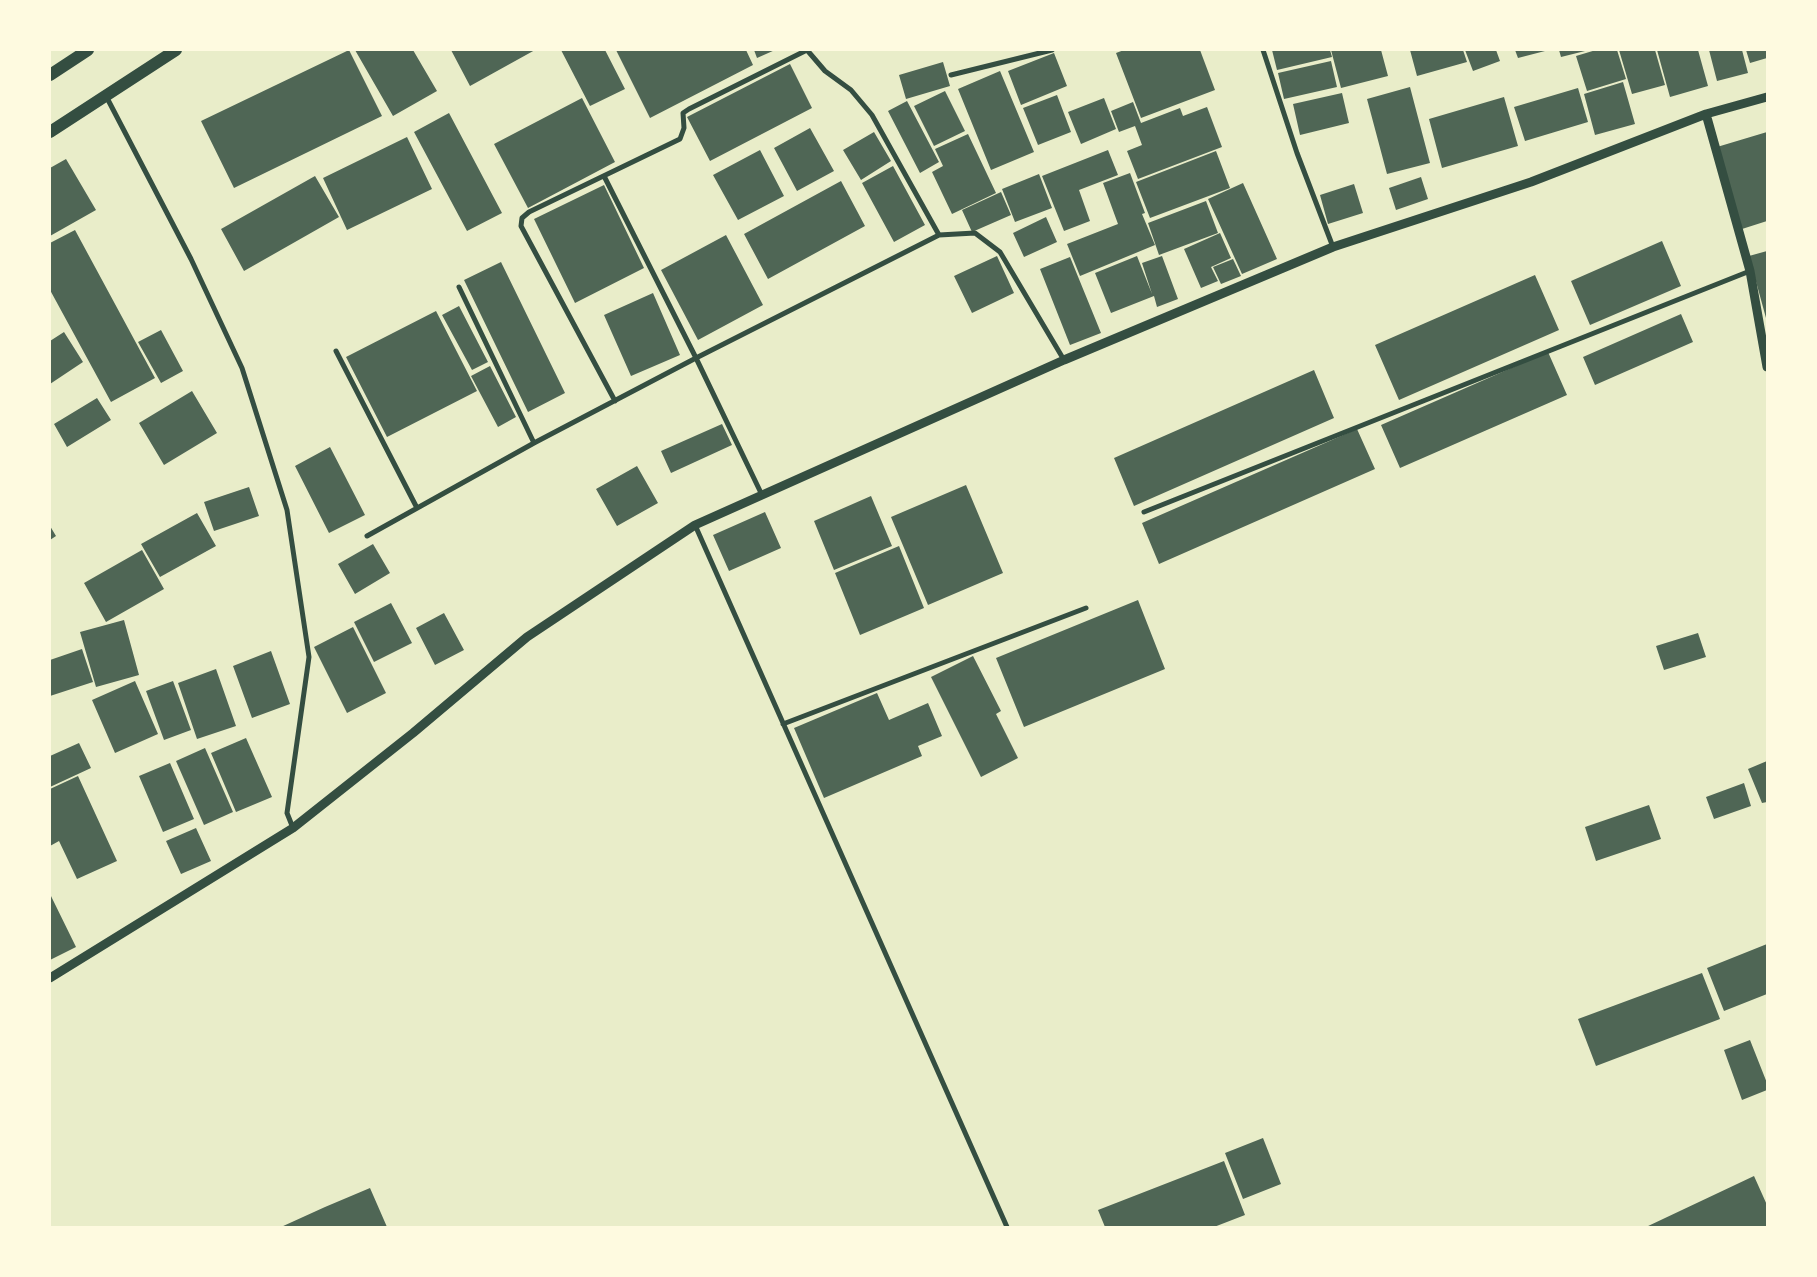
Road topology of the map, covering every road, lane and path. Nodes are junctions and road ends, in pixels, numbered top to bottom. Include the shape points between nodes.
1 (88, 50) edge
2 (176, 50) edge
3 (1052, 50) edge
4 (1263, 50) edge
5 (50, 75) edge
6 (951, 75) dead end
7 (106, 96) junction
8 (1767, 97) edge
9 (1706, 114) junction
10 (50, 132) edge
11 (604, 176) junction
12 (939, 235) junction
13 (1333, 246) junction
14 (1750, 271) junction
15 (459, 287) dead end
16 (336, 351) dead end
17 (696, 358) junction
18 (1064, 360) junction
19 (1767, 367) edge
20 (614, 400) junction
21 (534, 443) junction
22 (762, 495) junction
23 (417, 508) junction
24 (1144, 512) dead end
25 (695, 525) junction
26 (367, 536) dead end
27 (1086, 608) dead end
28 (784, 724) junction
29 (293, 828) junction
30 (50, 978) edge
31 (1007, 1227) edge

1 - 5 main road
2 - 7 main road
3 - 6 street
4 - 13 street via 1296,153
7 - 10 main road
7 - 29 street via 191,259 242,368 287,510 309,657 287,813
8 - 9 street
9 - 13 street via 1531,182
9 - 14 street
11 - 12 street via 680,139 684,128 683,113 807,50 825,71 851,90 872,115
11 - 17 street
11 - 20 street via 528,212 522,218 521,226
12 - 17 street
12 - 18 street via 975,233 1000,252
13 - 18 street
14 - 19 street
14 - 24 street
15 - 21 street
16 - 23 street
17 - 20 street
17 - 22 street
18 - 22 street
20 - 21 street
21 - 23 street
22 - 25 street
23 - 26 street
25 - 28 street
25 - 29 street via 526,637 413,733
27 - 28 street
28 - 31 street
29 - 30 street

